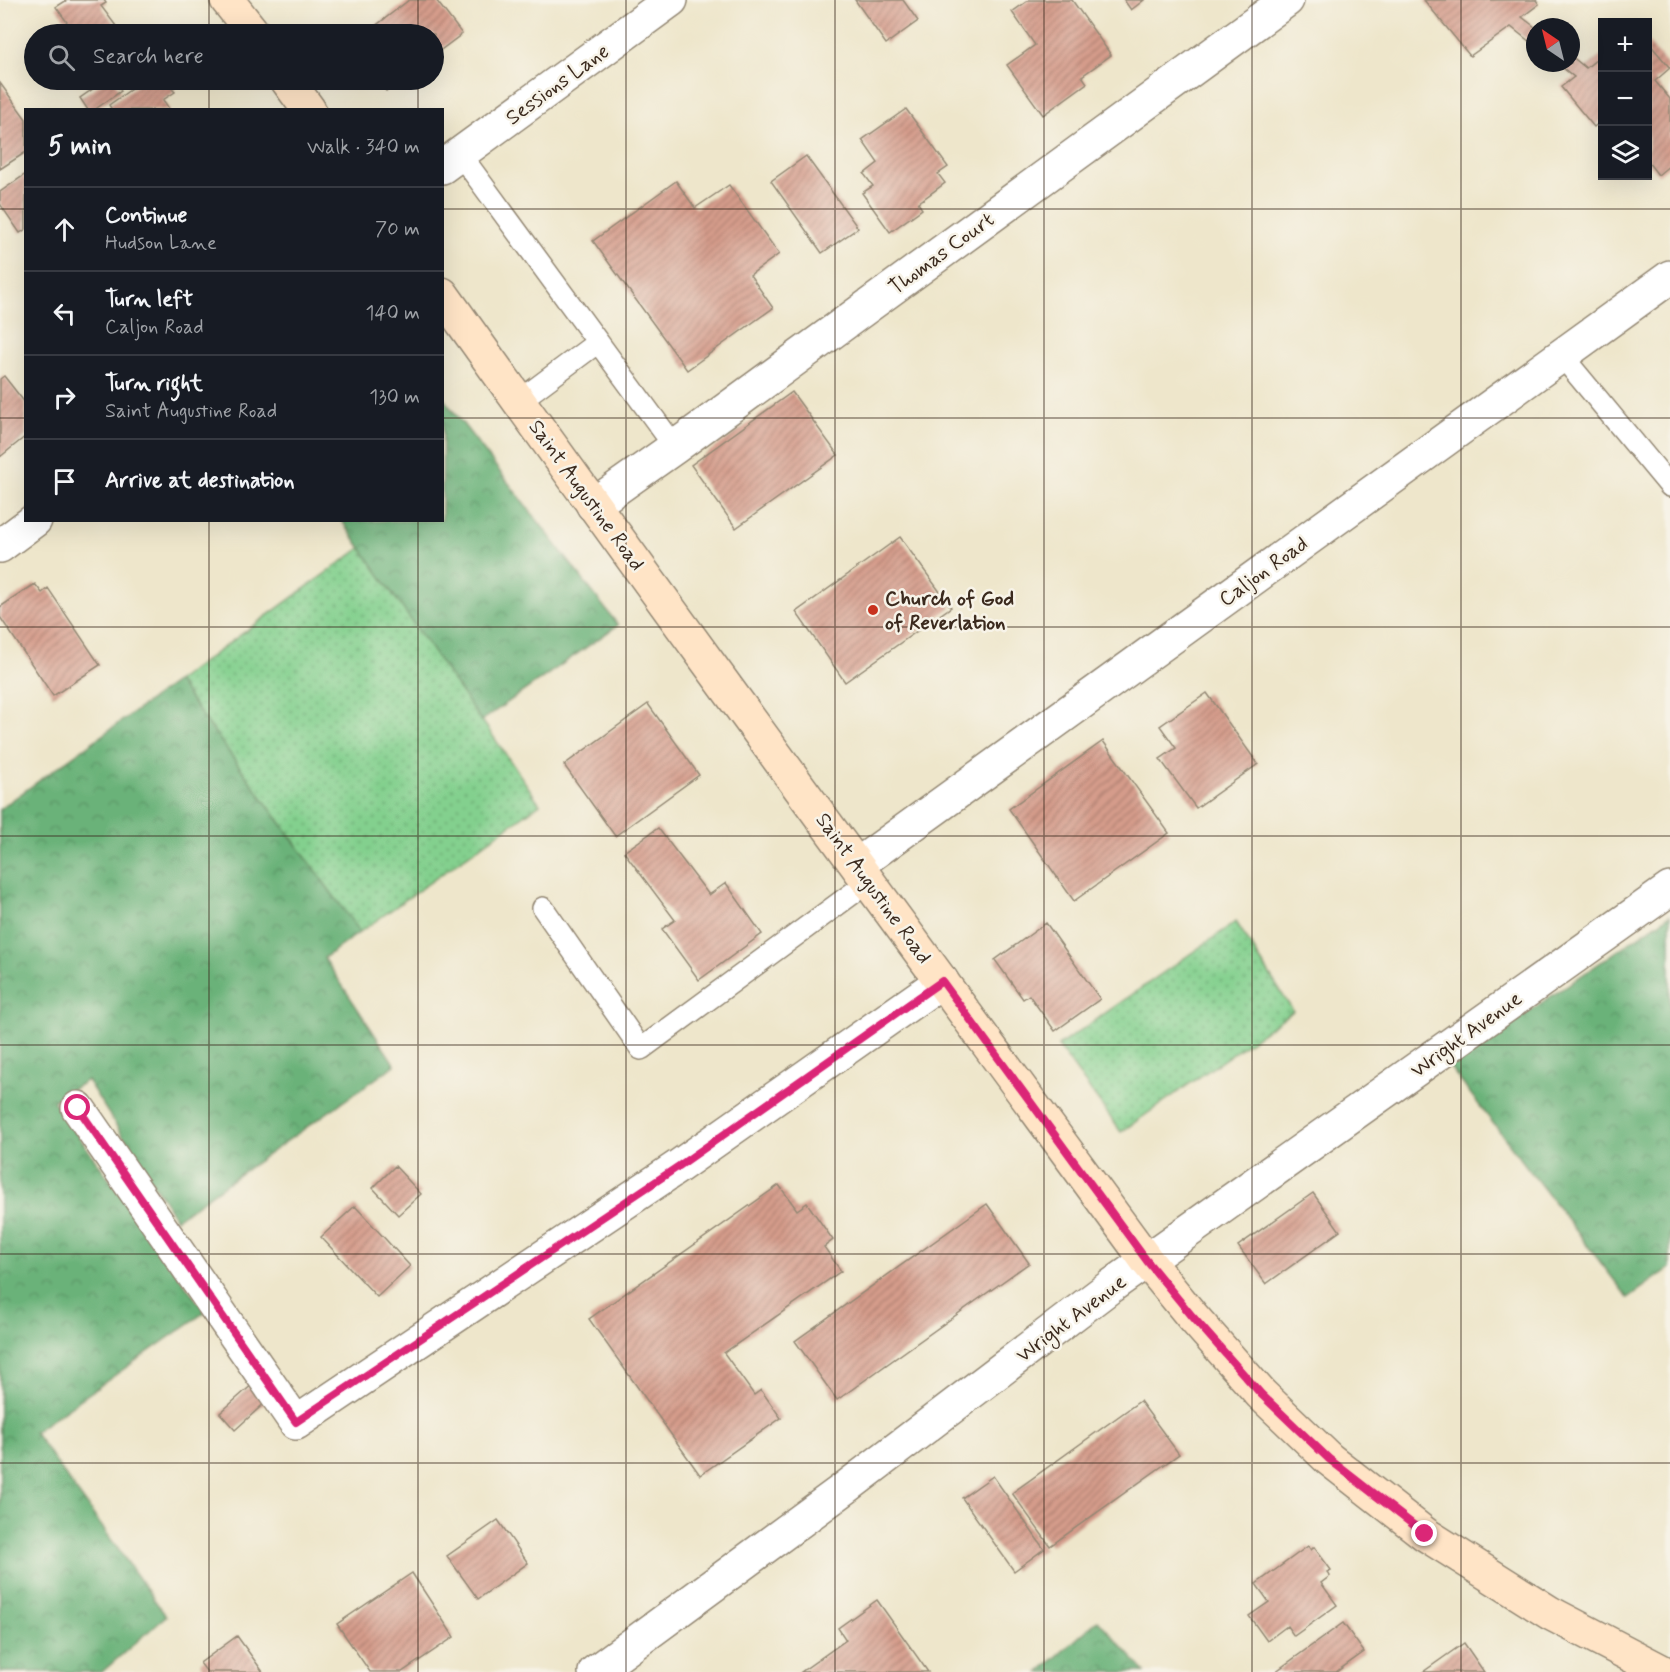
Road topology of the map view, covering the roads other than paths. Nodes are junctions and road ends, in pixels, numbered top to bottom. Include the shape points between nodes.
1 (227, 0) edge
2 (671, 0) edge
3 (1287, 0) edge
4 (246, 24) edge
5 (294, 90) edge
6 (308, 108) edge
7 (451, 161) edge
8 (1670, 277) edge
9 (444, 297) edge
10 (598, 342) junction
11 (1562, 356) junction
12 (519, 401) junction
13 (675, 447) junction
14 (1670, 486) edge
15 (593, 505) junction
16 (32, 522) edge
17 (0, 546) edge
18 (862, 873) junction
19 (1670, 889) edge
20 (543, 908) dead end
21 (942, 981) junction
22 (78, 1108) dead end
23 (1147, 1261) junction
24 (595, 1672) edge
25 (1663, 1672) edge

1 - 4 main road
2 - 7 street, Sessions Lane
3 - 13 street, Thomas Court
5 - 6 main road
7 - 10 lane
8 - 11 street, Caljon Road
9 - 12 main road, Saint Augustine Road
10 - 12 lane
10 - 13 lane
11 - 14 lane
11 - 18 street, Caljon Road
12 - 15 main road, Saint Augustine Road
13 - 15 street, Thomas Court
15 - 18 main road, Saint Augustine Road
16 - 17 street
18 - 20 lane via 641,1049
18 - 21 main road, Saint Augustine Road
19 - 23 street, Wright Avenue
21 - 22 street via 679,1166 296,1422
21 - 23 main road, Saint Augustine Road
23 - 24 street, Wright Avenue
23 - 25 main road, Saint Augustine Road via 1261,1394 1329,1459 1425,1534 1550,1613

